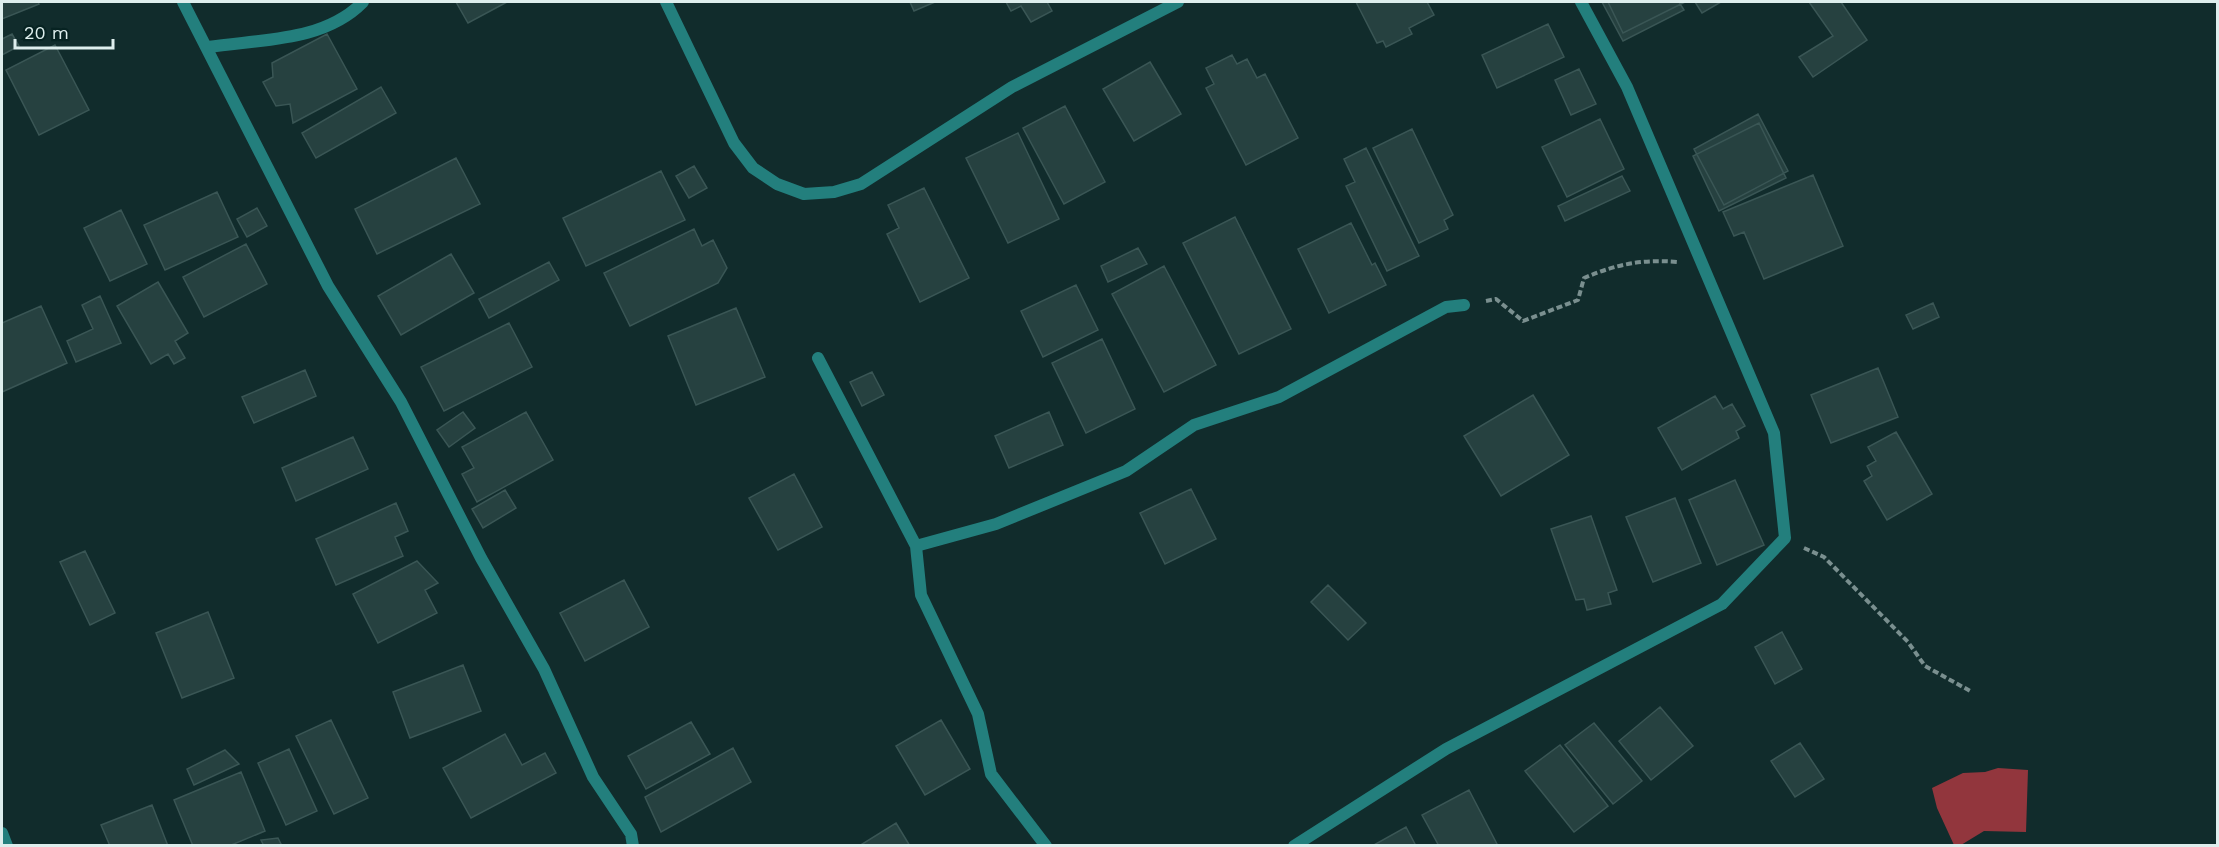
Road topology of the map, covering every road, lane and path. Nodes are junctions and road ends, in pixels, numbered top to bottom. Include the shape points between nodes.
1 (183, 2) edge
2 (363, 2) edge
3 (666, 2) edge
4 (1178, 2) edge
5 (1581, 2) edge
6 (208, 47) junction
7 (1700, 263) junction
8 (1464, 305) joint
9 (818, 358) dead end
10 (1785, 538) junction
11 (916, 546) junction
12 (1972, 692) dead end
13 (2, 833) edge
14 (7, 846) edge
15 (633, 846) edge
16 (1046, 846) edge
17 (1294, 846) edge

1 - 6 street
2 - 6 street via 348,17 300,36
3 - 4 street via 734,143 753,168 777,184 804,194 834,192 861,184 1012,87
5 - 7 street via 1627,87
6 - 15 street via 328,286 401,402 481,558 544,669 592,777 631,834
7 - 8 path via 1657,260 1616,264 1584,278 1578,300 1523,321 1496,300
7 - 10 street via 1774,433
8 - 11 street via 1446,307 1279,397 1194,425 1126,471 996,524
9 - 11 street
10 - 12 path via 1824,557 1908,642 1925,666
10 - 17 street via 1722,604 1446,749
11 - 16 street via 921,595 978,714 991,774
13 - 14 street

